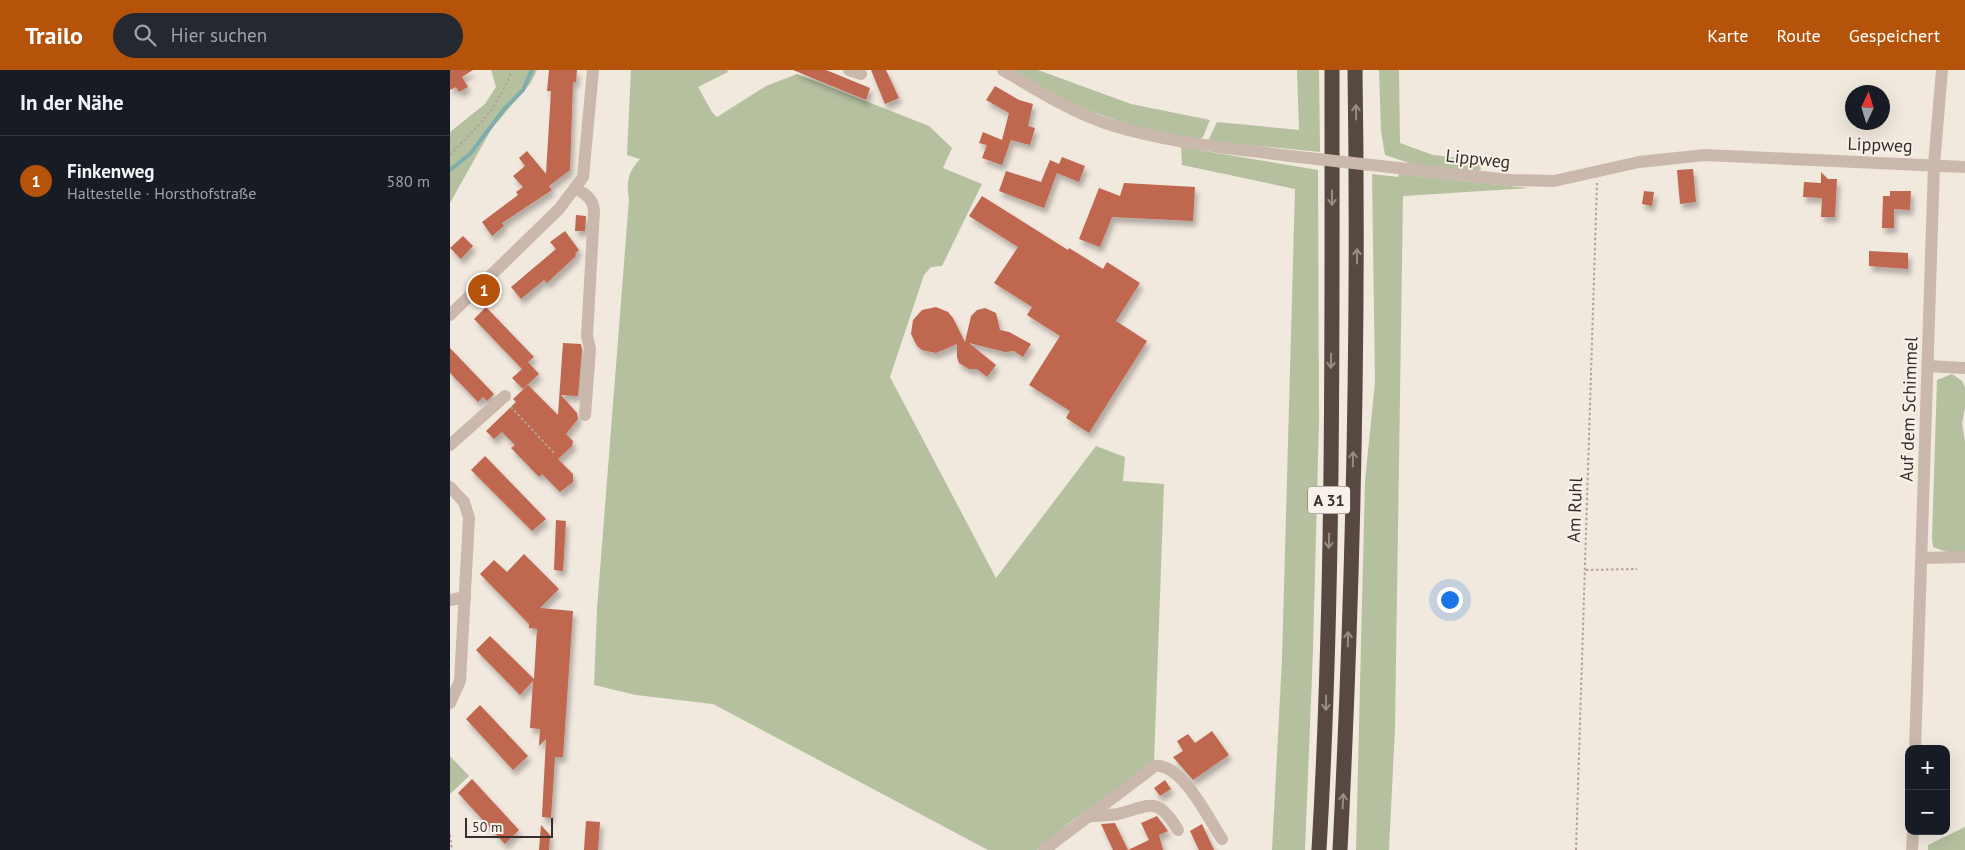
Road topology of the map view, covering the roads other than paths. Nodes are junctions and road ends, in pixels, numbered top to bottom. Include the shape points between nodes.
1 (593, 70) edge
2 (1003, 70) edge
3 (1332, 70) edge
4 (1355, 70) edge
5 (1942, 70) edge
6 (1934, 164) junction
7 (1965, 167) edge
8 (576, 189) junction
9 (450, 315) edge
10 (1928, 366) junction
11 (1964, 369) edge
12 (503, 397) road end
13 (585, 415) dead end
14 (450, 445) edge
15 (450, 487) edge
16 (1965, 557) edge
17 (1922, 558) junction
18 (464, 597) junction
19 (450, 600) edge
20 (450, 703) edge
21 (1915, 745) edge
22 (1086, 817) junction
23 (1178, 830) dead end
24 (1913, 835) edge
25 (1222, 839) dead end
26 (1044, 850) edge
27 (1319, 850) edge
28 (1340, 850) edge
29 (1912, 850) edge

1 - 8 street via 587,156 583,177
2 - 6 street, Lippweg, bridge via 1056,101 1110,125 1196,144 1510,180 1554,181 1663,158 1704,155
3 -> 27 highway, A 31 via 1326,741
28 -> 4 highway, A 31 via 1346,744 1357,305
5 - 6 street, Auf dem Schimmel
6 - 7 street, Lippweg
6 - 10 street, Auf dem Schimmel
8 - 9 street
8 - 13 street via 587,194 594,204
10 - 11 street
10 - 17 street, Auf dem Schimmel
12 - 14 street
15 - 18 street via 464,502 469,518
16 - 17 street
17 - 21 street, Auf dem Schimmel
18 - 19 street
18 - 20 street via 460,680
22 - 23 street via 1118,814 1150,804 1159,807
22 - 25 street via 1155,766 1162,765 1181,777
22 - 26 street
24 - 29 street

